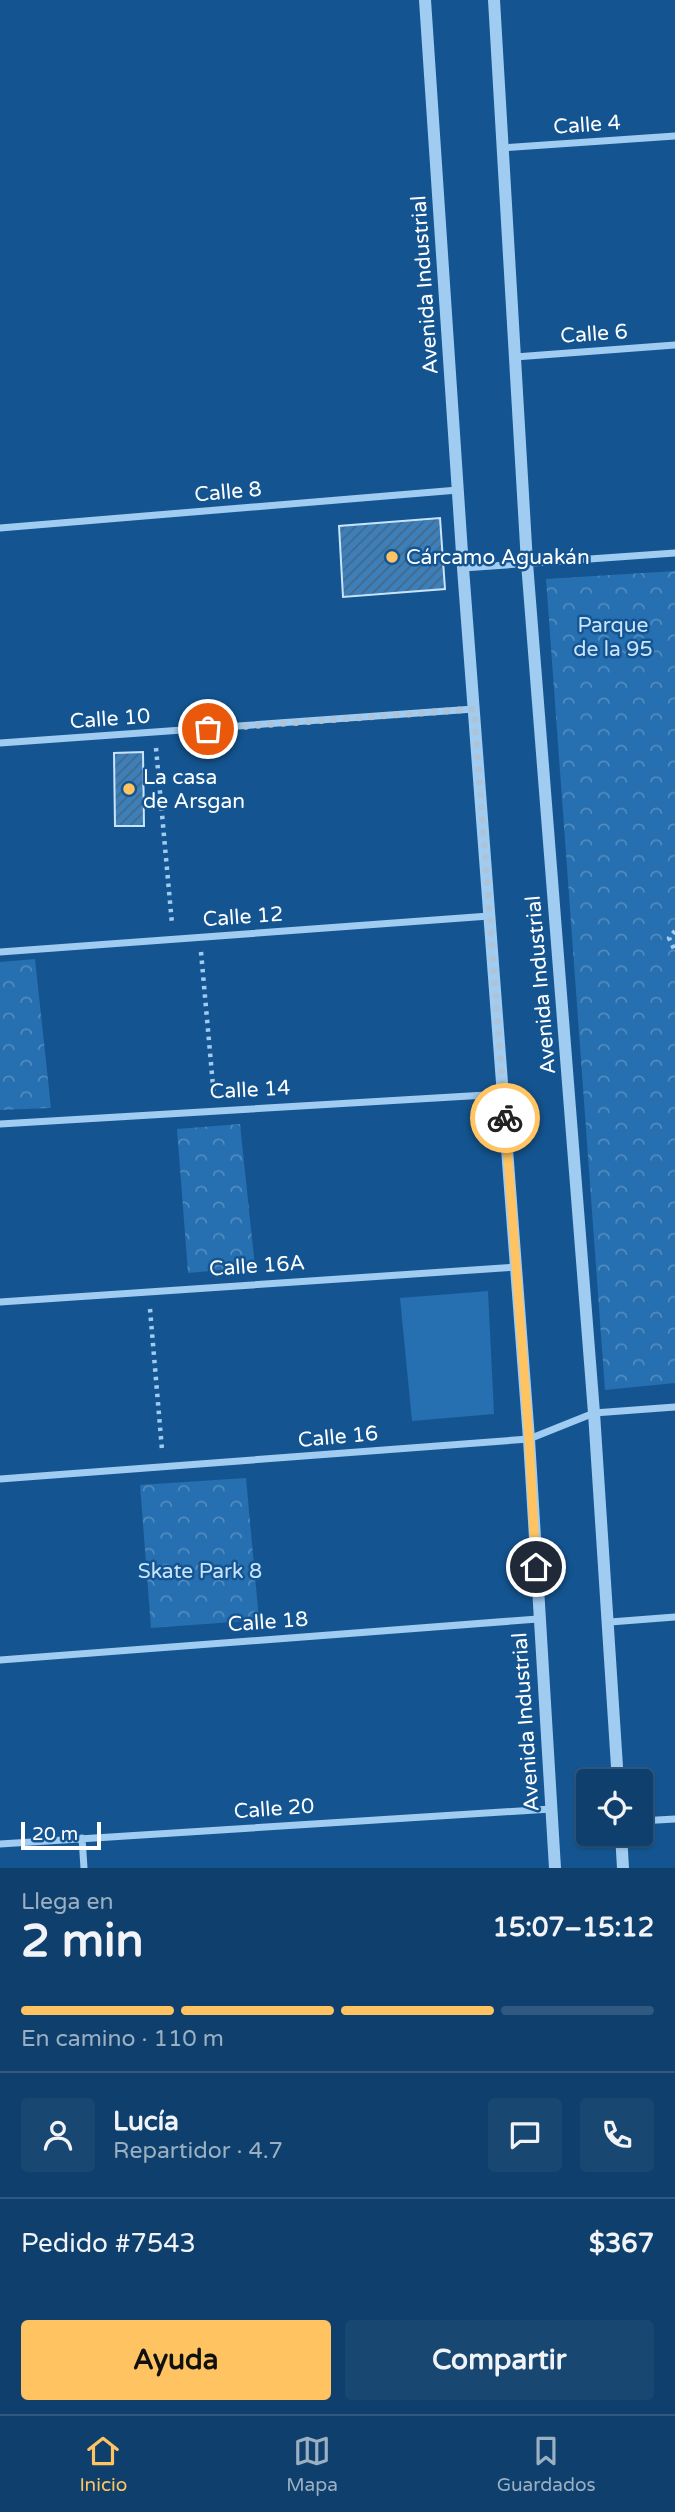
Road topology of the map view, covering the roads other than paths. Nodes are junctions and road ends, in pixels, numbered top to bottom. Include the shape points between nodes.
1 (425, 0) edge
2 (494, 0) edge
3 (675, 136) edge
4 (502, 148) junction
5 (675, 345) edge
6 (515, 357) junction
7 (458, 490) junction
8 (0, 528) edge
9 (675, 553) edge
10 (527, 562) junction
11 (463, 568) junction
12 (474, 709) junction
13 (0, 743) edge
14 (489, 916) junction
15 (0, 952) edge
16 (503, 1094) junction
17 (0, 1124) edge
18 (517, 1267) junction
19 (0, 1302) edge
20 (675, 1407) edge
21 (594, 1413) junction
22 (529, 1439) junction
23 (0, 1479) edge
24 (675, 1617) edge
25 (538, 1619) junction
26 (610, 1622) junction
27 (0, 1660) edge
28 (617, 1769) edge
29 (551, 1809) junction
30 (675, 1819) edge
31 (653, 1820) edge
32 (82, 1838) junction
33 (0, 1844) edge
34 (622, 1846) edge
35 (85, 1868) edge
36 (555, 1868) edge
37 (624, 1868) edge

1 - 7 street, Avenida Industrial
2 - 4 street, Avenida Industrial
3 - 4 street, Calle 4
4 - 6 street, Avenida Industrial
5 - 6 street, Calle 6
6 - 10 street, Avenida Industrial
7 - 8 street, Calle 8
7 - 11 street, Avenida Industrial
9 - 10 street
10 - 11 street
10 - 21 street, Avenida Industrial
11 - 12 street, Avenida Industrial
12 - 13 street, Calle 10
12 - 14 street, Avenida Industrial
14 - 15 street, Calle 12
14 - 16 street, Avenida Industrial
16 - 17 street, Calle 14
16 - 18 street, Avenida Industrial
18 - 19 street, Calle 16A
18 - 22 street, Avenida Industrial
20 - 21 street, Calle 16
21 - 22 street, Calle 16
21 - 26 street, Avenida Industrial
22 - 23 street, Calle 16
22 - 25 street, Avenida Industrial
24 - 26 street
25 - 27 street, Calle 18
25 - 29 street, Avenida Industrial
26 - 28 street, Avenida Industrial
29 - 32 street, Calle 20
29 - 36 street, Avenida Industrial
30 - 31 street
32 - 33 street, Calle 20
32 - 35 street
34 - 37 street

